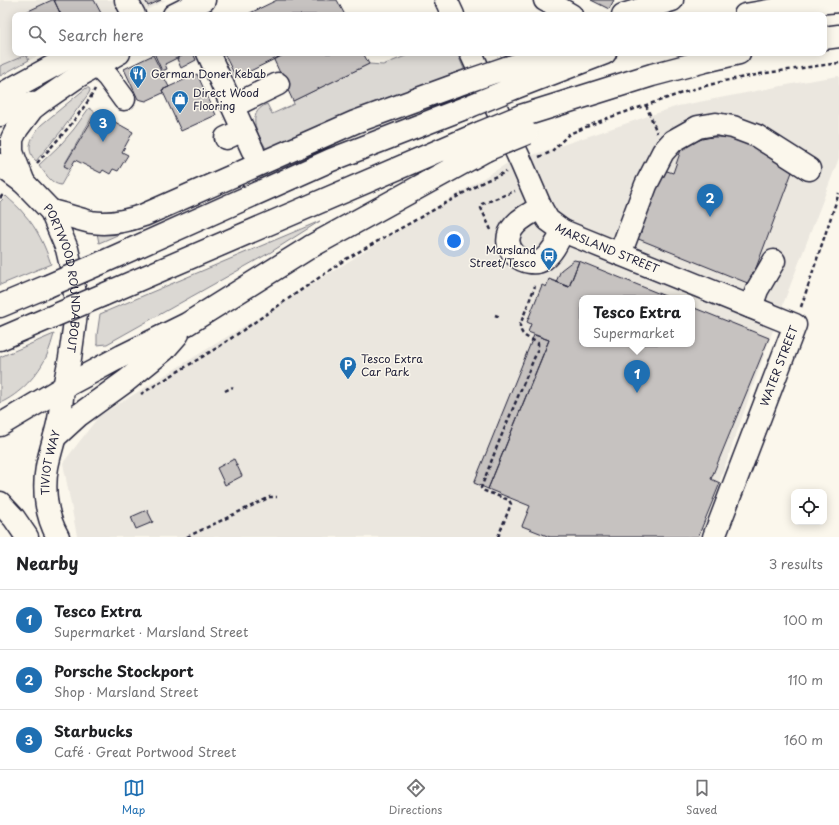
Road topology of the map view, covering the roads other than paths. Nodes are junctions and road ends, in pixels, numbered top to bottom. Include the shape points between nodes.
1 (126, 0) edge
2 (446, 0) edge
3 (545, 0) edge
4 (672, 0) edge
5 (839, 1) edge
6 (132, 12) edge
7 (452, 12) edge
8 (566, 12) edge
9 (633, 12) edge
10 (763, 12) edge
11 (839, 36) edge
12 (827, 38) edge
13 (72, 56) edge
14 (106, 56) edge
15 (209, 56) edge
16 (472, 56) edge
17 (547, 56) edge
18 (594, 56) edge
19 (726, 56) edge
20 (92, 59) edge
21 (510, 78) junction
22 (278, 84) dead end
23 (0, 95) edge
24 (124, 99) dead end
25 (38, 104) junction
26 (233, 106) junction
27 (0, 115) edge
28 (483, 142) junction
29 (253, 151) dead end
30 (0, 165) edge
31 (809, 170) dead end
32 (24, 183) junction
33 (541, 208) junction
34 (51, 211) junction
35 (563, 231) junction
36 (620, 254) junction
37 (774, 261) dead end
38 (0, 306) edge
39 (751, 307) junction
40 (186, 324) junction
41 (795, 325) joint
42 (0, 338) edge
43 (63, 388) junction
44 (0, 425) edge
45 (52, 446) junction
46 (0, 503) edge
47 (27, 537) edge
48 (58, 537) edge
49 (714, 537) edge

1 - 6 main road
2 - 7 main road
3 - 8 main road
4 - 9 main road
5 - 10 main road
11 - 12 main road
13 - 23 main road
14 - 20 main road
15 - 26 main road
16 - 33 main road, MARSLAND STREET
17 - 21 main road
18 - 21 main road
19 - 28 main road, bridge via 652,75 600,92
20 - 24 main road
20 - 25 main road via 77,77
21 - 34 main road, bridge via 459,84 355,122 128,220 113,223 92,222
21 - 38 main road, bridge via 470,106 331,160
22 - 26 main road
25 - 27 main road via 18,103
25 - 32 main road via 17,128 12,139 12,152
26 - 29 main road via 235,134
28 - 40 main road
28 - 42 main road, bridge via 103,294
30 - 32 main road, PORTWOOD ROUNDABOUT
31 - 36 main road via 757,136 716,124 698,128 673,141 662,152 646,184
32 - 34 main road, PORTWOOD ROUNDABOUT
33 - 35 main road, MARSLAND STREET via 548,220
33 - 35 main road via 514,225 508,239 512,253 528,262 543,260 555,247
34 - 43 main road, PORTWOOD ROUNDABOUT via 67,249 75,295 76,314
35 - 36 main road, MARSLAND STREET
36 - 39 main road, MARSLAND STREET
37 - 39 main road via 757,290
39 - 41 main road, MARSLAND STREET
40 - 43 main road
40 - 45 main road via 164,350 79,415
41 - 49 main road, WATER STREET
43 - 44 main road
43 - 45 main road, TIVIOT WAY via 60,417
45 - 48 main road, TIVIOT WAY via 47,469 46,502
46 - 47 main road

